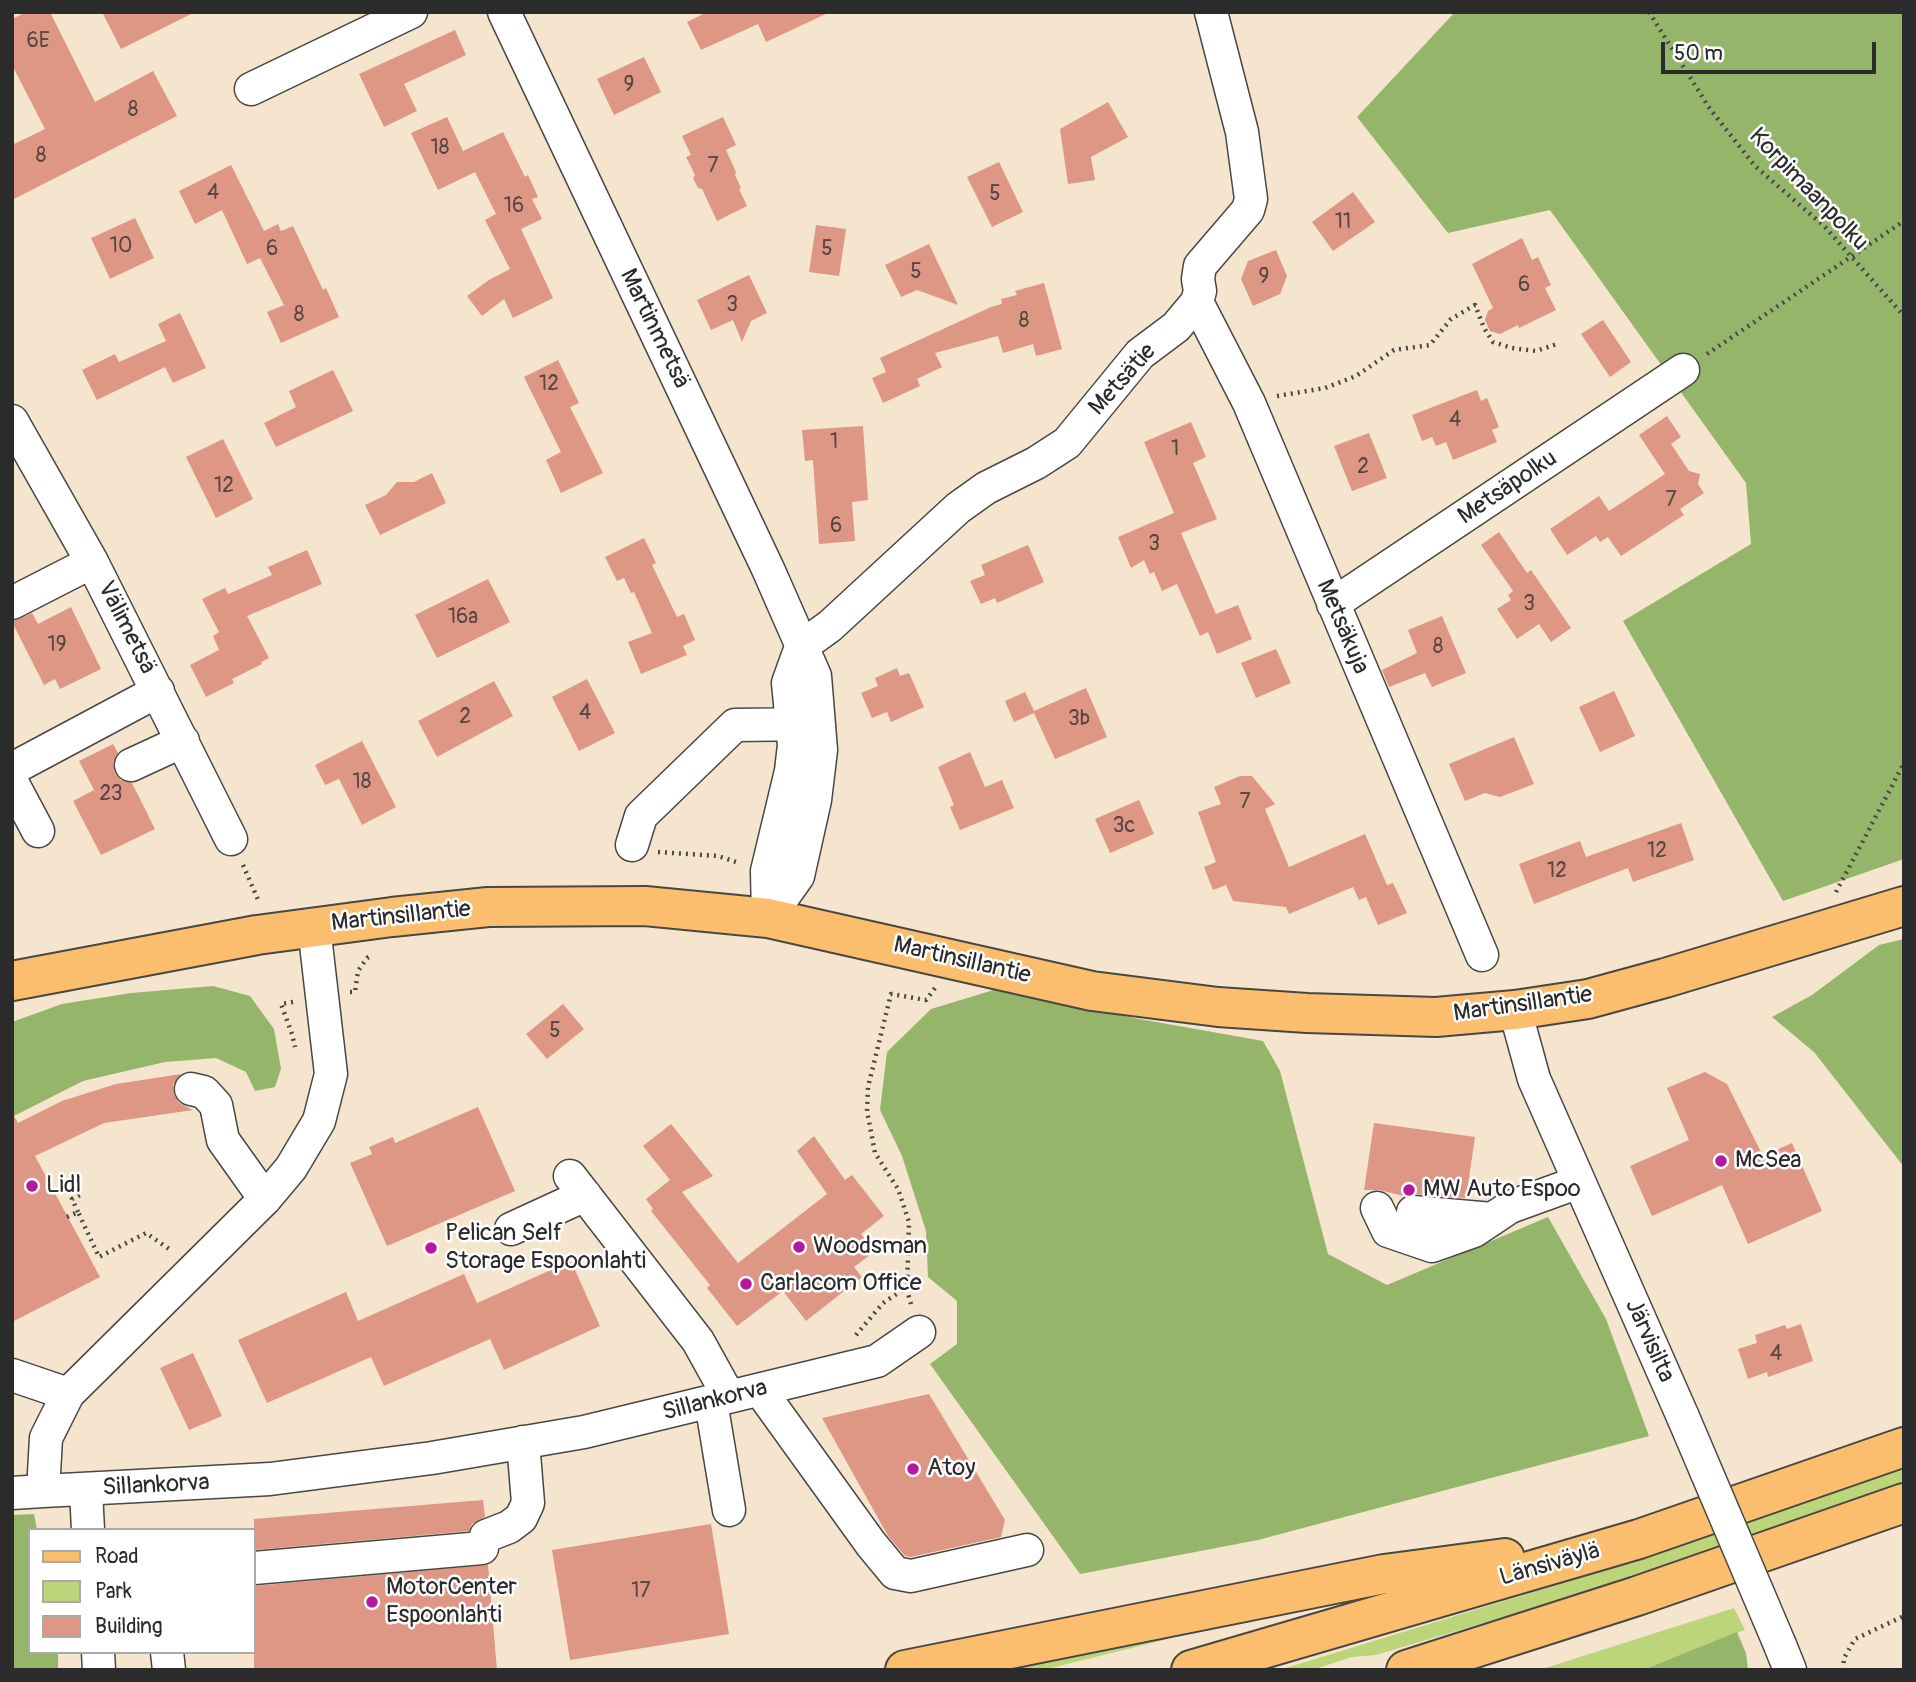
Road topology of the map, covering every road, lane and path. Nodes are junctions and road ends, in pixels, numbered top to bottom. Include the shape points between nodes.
1 (411, 12) edge
2 (504, 12) edge
3 (1211, 12) edge
4 (1649, 12) edge
5 (251, 89) dead end
6 (1904, 221) edge
7 (1849, 256) junction
8 (1197, 302) junction
9 (1904, 316) edge
10 (1557, 345) dead end
11 (1683, 370) joint
12 (1249, 403) junction
13 (12, 421) edge
14 (92, 562) junction
15 (12, 603) edge
16 (1333, 604) junction
17 (802, 647) junction
18 (158, 691) junction
19 (806, 724) junction
20 (183, 741) junction
21 (1904, 763) edge
22 (131, 765) dead end
23 (12, 769) edge
24 (12, 782) edge
25 (38, 831) dead end
26 (231, 839) joint
27 (632, 845) dead end
28 (1834, 896) dead end
29 (1904, 906) edge
30 (262, 907) dead end
31 (768, 918) junction
32 (314, 927) junction
33 (1482, 955) dead end
34 (12, 981) edge
35 (891, 994) dead end
36 (1515, 1010) junction
37 (191, 1089) dead end
38 (1579, 1181) junction
39 (84, 1193) dead end
40 (265, 1199) junction
41 (1377, 1208) dead end
42 (78, 1212) junction
43 (1413, 1212) dead end
44 (67, 1217) dead end
45 (1492, 1219) junction
46 (511, 1230) dead end
47 (175, 1253) dead end
48 (907, 1287) junction
49 (919, 1332) joint
50 (853, 1338) dead end
51 (12, 1375) edge
52 (760, 1390) junction
53 (68, 1394) junction
54 (720, 1400) junction
55 (523, 1443) junction
56 (1904, 1447) edge
57 (86, 1490) junction
58 (28, 1492) edge
59 (1904, 1503) edge
60 (729, 1510) dead end
61 (88, 1528) edge
62 (1639, 1539) junction
63 (1027, 1550) dead end
64 (256, 1568) edge
65 (1904, 1616) edge
66 (1785, 1657) edge
67 (1413, 1668) edge
68 (905, 1670) edge
69 (1191, 1670) edge
70 (1843, 1670) edge

1 - 5 street
2 - 17 street, Martinmetsä
3 - 8 street via 1242,132 1251,199 1248,210 1200,266
4 - 7 path, Korpimaanpolku via 1710,109 1755,166 1825,227
6 - 7 path
7 - 9 path, Korpimaanpolku
7 - 11 path
8 - 12 street, Metsäkuja
8 - 17 street, Metsätie via 1176,327 1140,354 1067,443 958,508
10 - 12 path via 1536,351 1493,342 1475,305 1451,319 1430,345 1394,350 1356,376 1325,388
11 - 16 street, Metsäpolku
12 - 16 street, Metsäkuja
13 - 14 street, Välimetsä
14 - 15 street
14 - 18 street, Välimetsä
16 - 33 street, Metsäkuja
17 - 19 street, Martinmetsä via 815,676
18 - 20 street, Välimetsä
18 - 23 street
19 - 27 street via 735,725 641,817
19 - 31 street, Martinmetsä via 821,750 815,800 798,876
20 - 22 street
20 - 26 street, Välimetsä
21 - 28 path
24 - 25 street
26 - 30 path
29 - 36 main road, Martinsillantie via 1601,995
31 - 32 main road, Martinsillantie via 645,906 550,905 488,907
31 - 36 main road, Martinsillantie via 1092,991 1219,1007 1436,1017
32 - 34 main road, Martinsillantie
32 - 40 street, Sillankorva via 331,1074 319,1121 291,1168
35 - 48 path via 868,1087 867,1111 875,1153 898,1189 909,1222
36 - 38 street, Järvisilta via 1534,1079
37 - 40 street via 204,1092 216,1105 223,1140
38 - 45 street via 1510,1207
38 - 66 street, Järvisilta, bridge
39 - 42 path via 72,1199
40 - 53 street, Sillankorva
41 - 45 street via 1388,1231 1432,1246 1474,1231
42 - 44 path
42 - 47 path via 99,1257 146,1233
43 - 45 street
46 - 54 street via 577,1186 698,1341
48 - 49 path
48 - 50 path via 883,1303
49 - 52 street, Sillankorva via 877,1361
51 - 53 street
52 - 54 street, Sillankorva
52 - 63 street via 895,1573 911,1576
53 - 58 street, Sillankorva via 46,1438
54 - 55 street, Sillankorva
54 - 60 street
55 - 57 street, Sillankorva via 270,1479
55 - 64 street via 528,1503 521,1518 484,1542
56 - 62 main road, Länsiväylä
57 - 58 street, Sillankorva
57 - 61 street
59 - 67 main road
62 - 68 main road via 1384,1574
62 - 69 main road, Länsiväylä
65 - 70 path via 1855,1639

